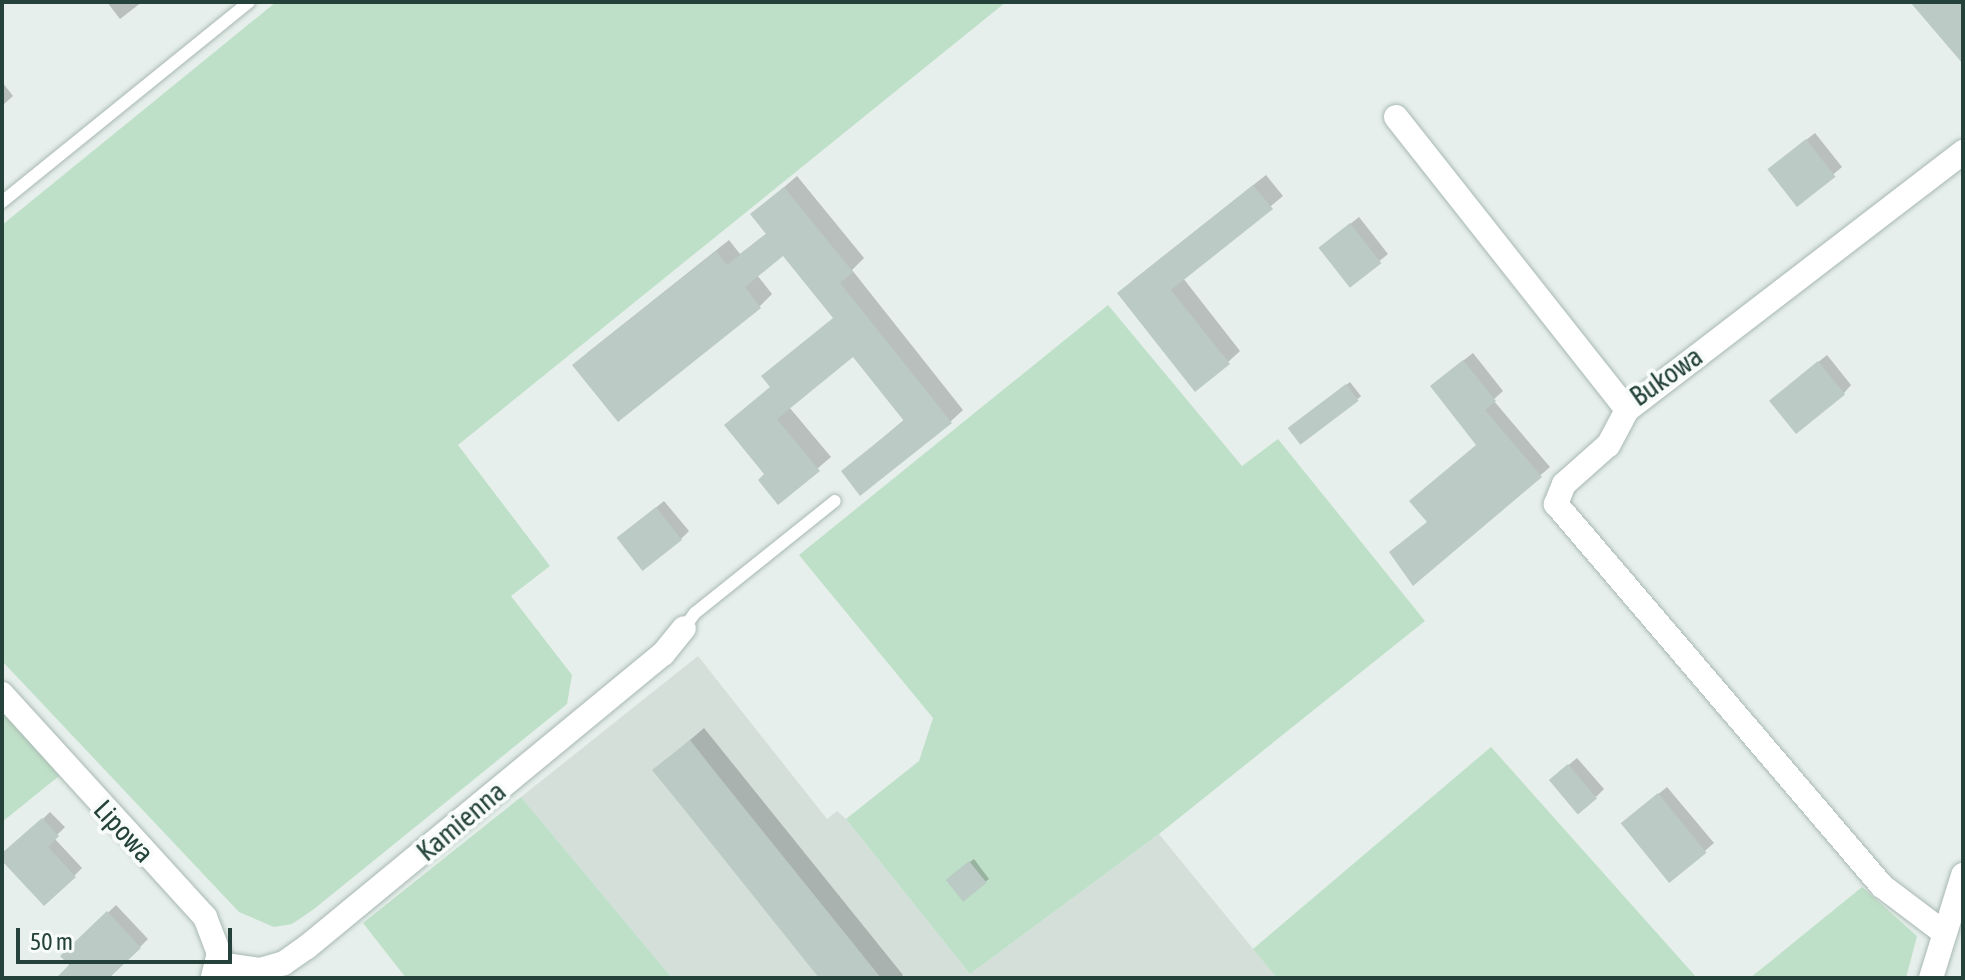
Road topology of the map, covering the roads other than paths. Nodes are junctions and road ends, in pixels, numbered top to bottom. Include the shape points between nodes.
1 (249, 2) edge
2 (1396, 117) dead end
3 (1963, 152) edge
4 (2, 202) edge
5 (1627, 410) junction
6 (835, 501) dead end
7 (684, 628) joint
8 (2, 694) edge
9 (1963, 875) edge
10 (1943, 932) junction
11 (215, 971) edge
12 (1931, 978) edge

1 - 4 lane
2 - 5 street, Bukowa
3 - 5 street, Bukowa
5 - 10 street via 1608,445 1564,484 1556,504 1882,886
6 - 7 lane via 695,613
7 - 11 street, Kamienna via 663,654 307,947 284,963 260,970
8 - 11 street, Lipowa via 205,917 217,940
9 - 10 street
10 - 12 street

